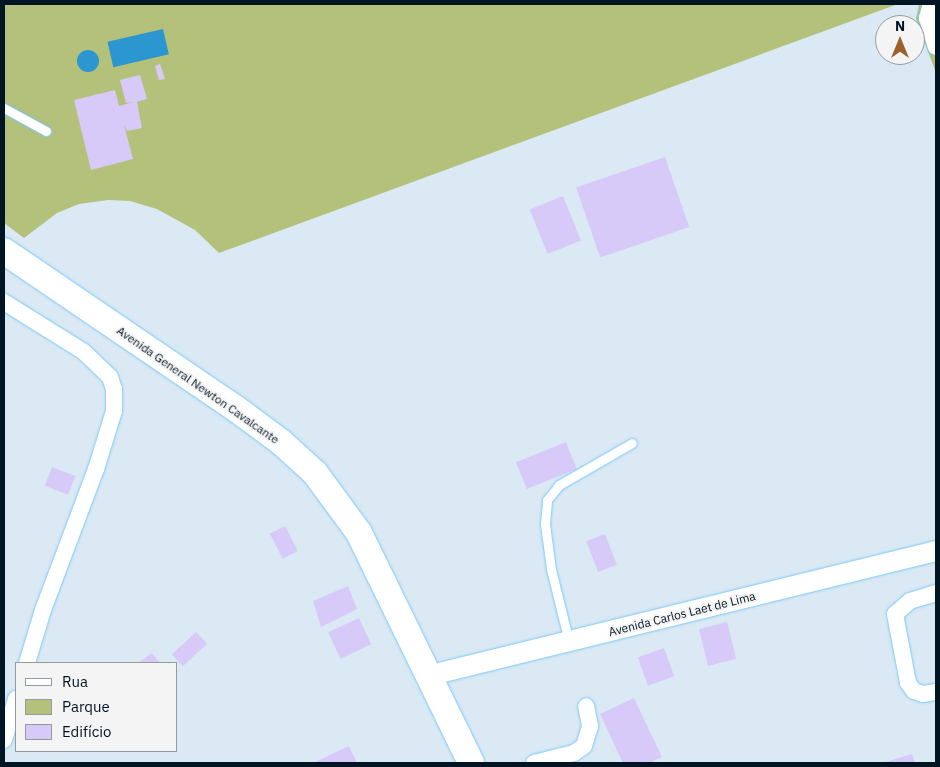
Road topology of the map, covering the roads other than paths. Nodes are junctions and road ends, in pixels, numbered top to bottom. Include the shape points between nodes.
1 (931, 4) edge
2 (936, 47) edge
3 (4, 108) edge
4 (46, 131) dead end
5 (4, 251) edge
6 (4, 302) edge
7 (632, 443) dead end
8 (936, 551) edge
9 (936, 593) edge
10 (569, 643) junction
11 (27, 662) edge
12 (427, 676) junction
13 (936, 692) edge
14 (15, 702) edge
15 (586, 706) dead end
16 (4, 740) edge
17 (471, 763) edge
18 (534, 763) edge

1 - 2 street via 927,18
3 - 4 lane
5 - 12 main road, Avenida General Newton Cavalcante via 235,408 281,442 315,474 359,533
6 - 11 street via 84,352 110,377 114,388 114,411 96,469 43,610
7 - 10 lane via 559,485 547,500 545,524 551,569
8 - 10 street, Avenida Carlos Laet de Lima
9 - 13 street via 910,600 896,614 908,683 914,691 923,694
10 - 12 street, Avenida Carlos Laet de Lima
12 - 17 main road, Avenida General Newton Cavalcante
14 - 16 street
15 - 18 street via 590,726 584,746 574,753

